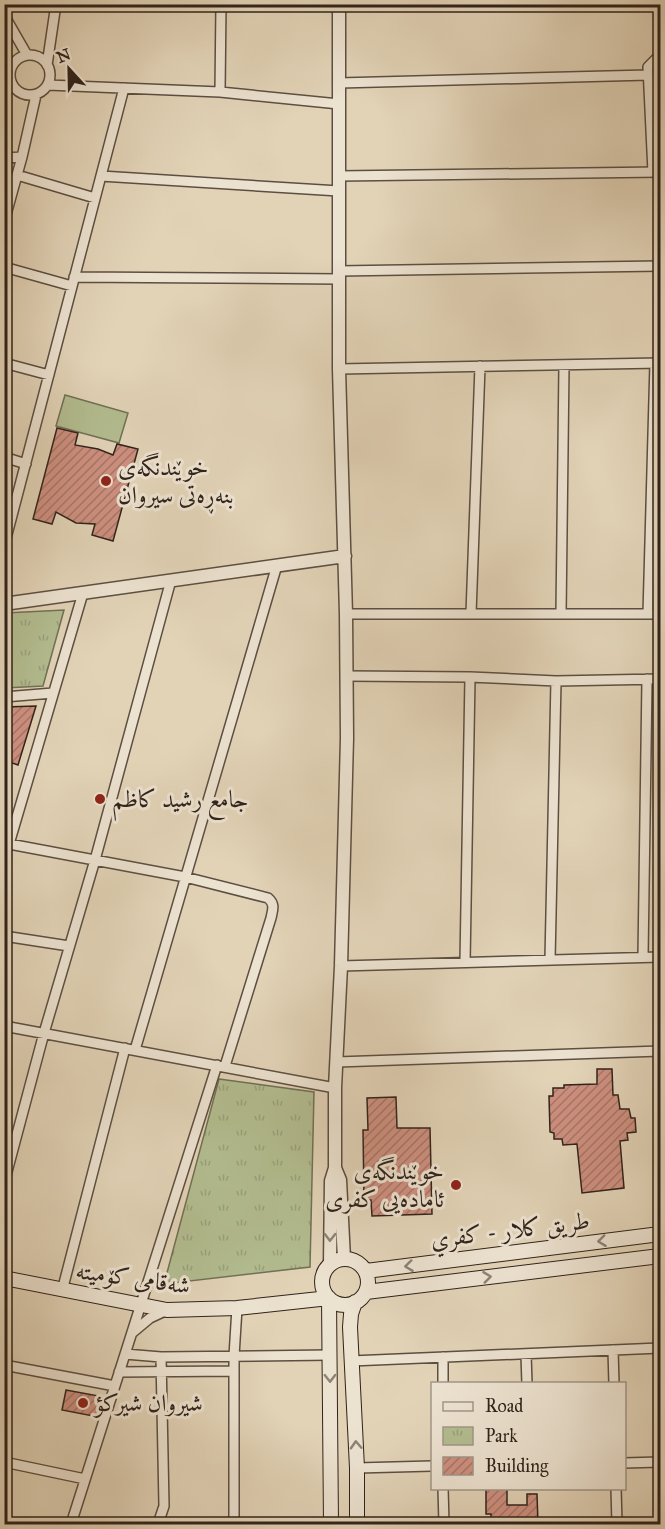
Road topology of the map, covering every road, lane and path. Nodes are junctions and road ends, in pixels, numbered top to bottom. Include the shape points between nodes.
1 (56, 4) edge
2 (188, 4) edge
3 (339, 4) edge
4 (221, 5) edge
5 (4, 15) edge
6 (27, 55) junction
7 (660, 55) edge
8 (47, 65) junction
9 (7, 72) edge
10 (648, 75) junction
11 (339, 83) junction
12 (48, 85) junction
13 (123, 88) junction
14 (220, 92) junction
15 (36, 95) junction
16 (339, 104) junction
17 (22, 157) junction
18 (4, 158) edge
19 (657, 172) edge
20 (17, 175) junction
21 (101, 176) junction
22 (339, 176) junction
23 (339, 191) junction
24 (95, 198) junction
25 (4, 222) edge
26 (660, 266) edge
27 (4, 267) edge
28 (339, 275) junction
29 (73, 281) junction
30 (4, 363) edge
31 (658, 363) edge
32 (564, 364) junction
33 (480, 366) junction
34 (339, 369) junction
35 (49, 375) junction
36 (4, 458) edge
37 (26, 464) junction
38 (4, 546) edge
39 (345, 556) junction
40 (277, 565) junction
41 (171, 580) junction
42 (83, 593) junction
43 (4, 604) edge
44 (346, 614) junction
45 (471, 614) junction
46 (561, 614) junction
47 (648, 614) junction
48 (660, 614) edge
49 (347, 676) junction
50 (470, 677) junction
51 (647, 679) junction
52 (660, 679) edge
53 (556, 681) junction
54 (53, 693) junction
55 (4, 697) edge
56 (7, 844) edge
57 (95, 860) junction
58 (185, 877) junction
59 (4, 936) edge
60 (69, 946) junction
61 (643, 957) junction
62 (660, 957) edge
63 (550, 960) junction
64 (465, 962) junction
65 (341, 966) junction
66 (4, 1026) edge
67 (44, 1033) junction
68 (125, 1048) junction
69 (135, 1050) junction
70 (660, 1051) edge
71 (337, 1062) junction
72 (221, 1066) junction
73 (660, 1083) edge
74 (335, 1088) junction
75 (335, 1168) junction
76 (4, 1183) edge
77 (660, 1234) edge
78 (660, 1256) edge
79 (345, 1258) junction
80 (330, 1264) junction
81 (366, 1271) junction
82 (4, 1278) edge
83 (62, 1291) junction
84 (366, 1292) junction
85 (329, 1298) junction
86 (355, 1302) junction
87 (141, 1305) junction
88 (237, 1308) junction
89 (167, 1310) junction
90 (132, 1333) junction
91 (660, 1348) edge
92 (613, 1350) junction
93 (125, 1354) junction
94 (526, 1354) junction
95 (330, 1355) junction
96 (234, 1356) junction
97 (161, 1357) junction
98 (443, 1357) junction
99 (351, 1361) junction
100 (4, 1365) edge
101 (234, 1371) junction
102 (119, 1372) junction
103 (161, 1373) junction
104 (443, 1382) edge
105 (527, 1382) edge
106 (614, 1382) edge
107 (115, 1386) junction
108 (4, 1462) edge
109 (626, 1462) edge
110 (660, 1462) edge
111 (431, 1466) edge
112 (357, 1468) junction
113 (85, 1479) junction
114 (443, 1490) edge
115 (616, 1490) edge
116 (71, 1524) edge
117 (158, 1524) edge
118 (234, 1524) edge
119 (331, 1524) edge
120 (357, 1524) edge
121 (444, 1524) edge
122 (617, 1524) edge

1 - 8 street
2 - 4 street
3 - 11 street
4 - 14 street
5 - 6 street
6 - 8 street via 39,57
6 - 9 street
7 - 10 street via 648,67
8 - 12 street
9 - 15 street via 14,89 24,95
10 - 11 street
10 - 19 street
11 - 16 street
12 - 13 street
12 - 15 street
13 - 14 street
13 - 21 street
14 - 16 street
15 - 17 street
16 - 22 street
17 - 18 street
17 - 20 street
19 - 22 street
20 - 24 street
20 - 25 street
21 - 23 street
21 - 24 street
22 - 23 street
23 - 28 street
24 - 29 street
26 - 28 street
27 - 29 street
28 - 29 street
28 - 34 street
29 - 35 street
30 - 35 street
31 - 32 street
31 - 47 street
32 - 33 street
32 - 46 street
33 - 34 street
33 - 45 street
34 - 39 street
35 - 37 street
36 - 37 street
37 - 38 street
39 - 40 street
39 - 44 street
40 - 41 street
40 - 58 street
41 - 42 street
41 - 57 street
42 - 43 street
42 - 54 street
44 - 45 street
44 - 49 street
45 - 46 street
46 - 47 street
47 - 48 street
49 - 50 street
49 - 65 street
50 - 53 street
50 - 64 street
51 - 52 street
51 - 53 street
51 - 61 street
53 - 63 street
54 - 55 street
54 - 56 street
56 - 57 street
57 - 58 street
57 - 60 street
58 - 69 street
58 - 72 street via 268,898 274,907
59 - 60 street
60 - 67 street
61 - 62 street
61 - 63 street
63 - 64 street
64 - 65 street
65 - 71 street
66 - 67 street
67 - 68 street
67 - 76 street
68 - 69 street
68 - 83 street
69 - 72 street
70 - 71 street
70 - 73 street
71 - 74 street
72 - 74 street
72 - 87 street
74 - 75 street
75 - 79 street via 340,1180
75 -> 80 street via 331,1181
77 -> 81 main road, طريق كلار - كفري
84 -> 78 main road
79 - 80 main road
79 - 81 main road
80 - 85 main road via 322,1280
81 - 84 main road
82 - 83 main road, شەقامی کۆمیتە
83 - 87 main road, شەقامی کۆمیتە
84 - 86 main road
85 - 86 main road via 341,1304
85 - 88 main road, شەقامی کۆمیتە
85 - 95 main road
86 - 99 main road via 350,1321
87 - 89 main road, شەقامی کۆمیتە
87 - 90 street
88 - 89 main road, شەقامی کۆمیتە
88 - 96 street
89 - 90 street
90 - 93 street
91 - 92 street
92 - 94 street
92 - 106 street
93 - 97 street
93 - 102 street
94 - 98 street
94 - 105 street
95 - 96 street
95 -> 119 main road
96 - 97 street
96 - 101 street
97 - 103 street
98 - 99 street
98 - 104 street
112 -> 99 main road
100 - 107 street
101 - 103 street
101 - 118 street
102 - 103 street
102 - 107 street
103 - 117 street via 164,1506
107 - 113 street
108 - 113 street
109 - 110 street
111 - 112 street
112 - 120 main road
113 - 116 street
114 - 121 street
115 - 122 street

